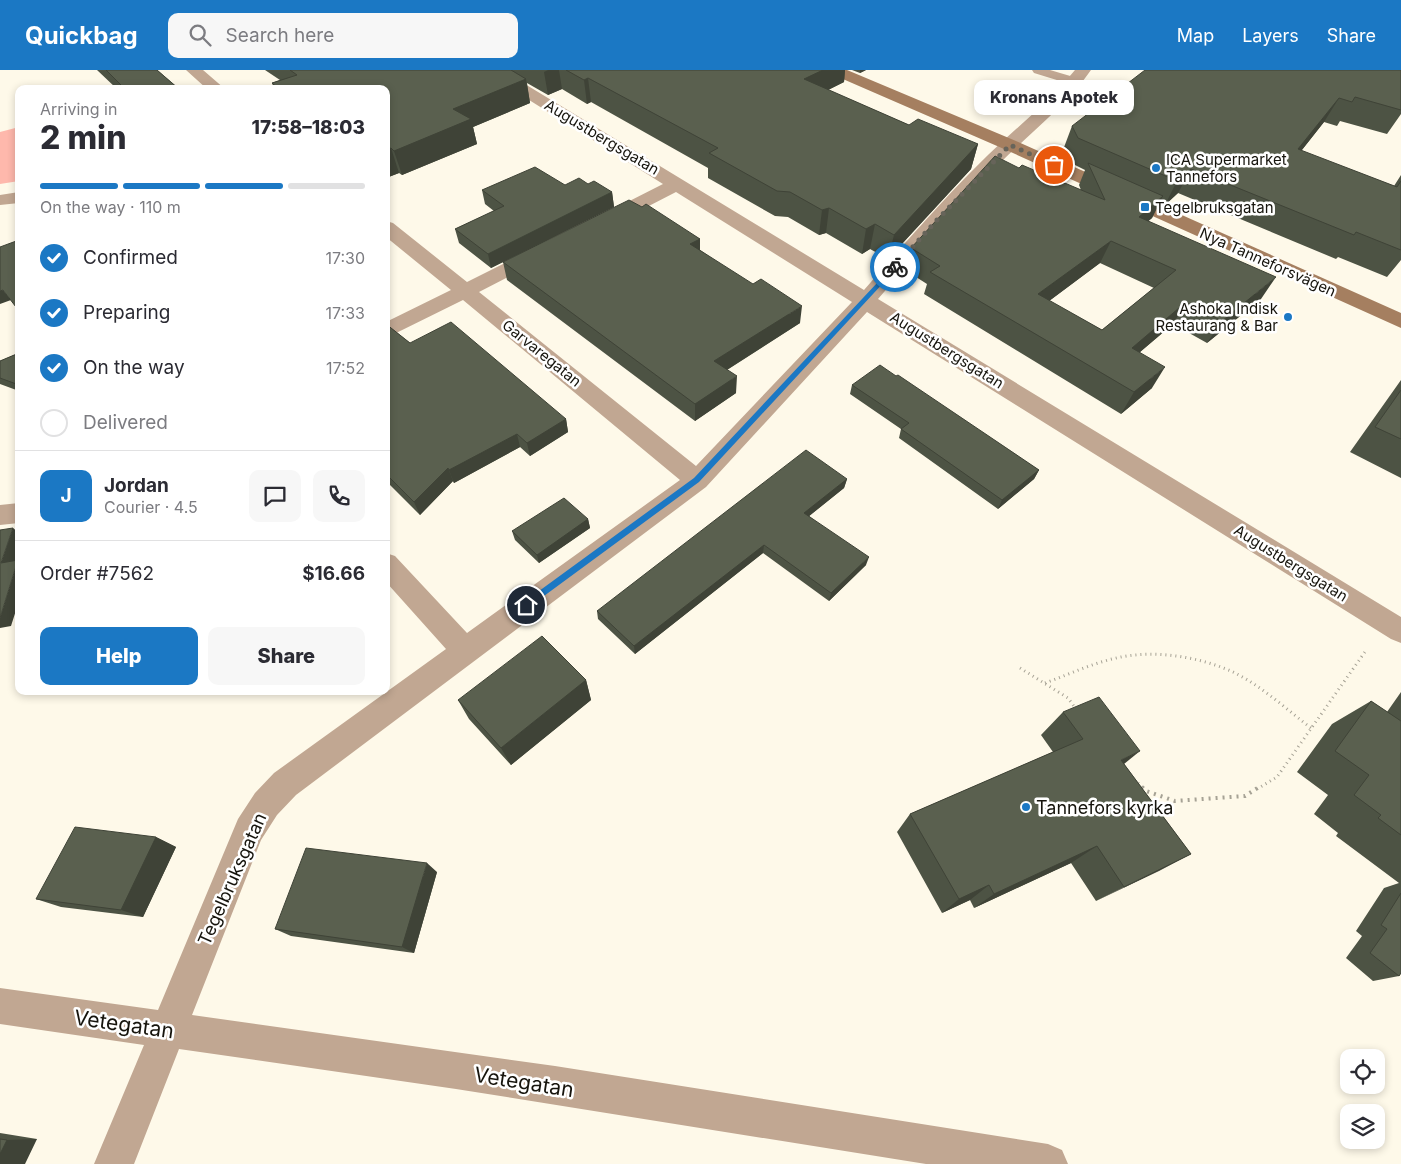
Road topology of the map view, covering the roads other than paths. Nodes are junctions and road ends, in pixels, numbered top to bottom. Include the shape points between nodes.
1 (194, 70) edge
2 (491, 70) edge
3 (834, 70) edge
4 (1038, 70) edge
5 (1078, 76) edge
6 (212, 85) edge
7 (1010, 145) junction
8 (678, 184) junction
9 (15, 198) edge
10 (0, 200) edge
11 (589, 228) edge
12 (390, 230) edge
13 (554, 246) edge
14 (465, 291) junction
15 (866, 300) junction
16 (1401, 321) edge
17 (390, 328) edge
18 (697, 480) junction
19 (15, 513) edge
20 (0, 515) edge
21 (390, 568) edge
22 (1393, 626) edge
23 (465, 650) junction
24 (0, 1006) edge
25 (168, 1031) junction
26 (114, 1164) edge
27 (1048, 1164) edge

1 - 6 street
2 - 8 street, Augustbergsgatan
3 - 7 main road, Nya Tanneforsvägen
4 - 5 lane
5 - 7 street, Tegelbruksgatan
7 - 15 street, Tegelbruksgatan via 935,222
7 - 16 main road, Nya Tanneforsvägen
8 - 11 street
8 - 15 street, Augustbergsgatan
9 - 10 street
12 - 14 street, Garvaregatan
13 - 14 street
14 - 17 street
14 - 18 street, Garvaregatan
15 - 18 street, Tegelbruksgatan
15 - 22 street, Augustbergsgatan
18 - 23 street, Tegelbruksgatan
19 - 20 street
21 - 23 street
23 - 25 street, Tegelbruksgatan via 285,784 266,804 249,830
24 - 25 street, Vetegatan
25 - 26 street, Tegelbruksgatan
25 - 27 street, Vetegatan via 606,1094

